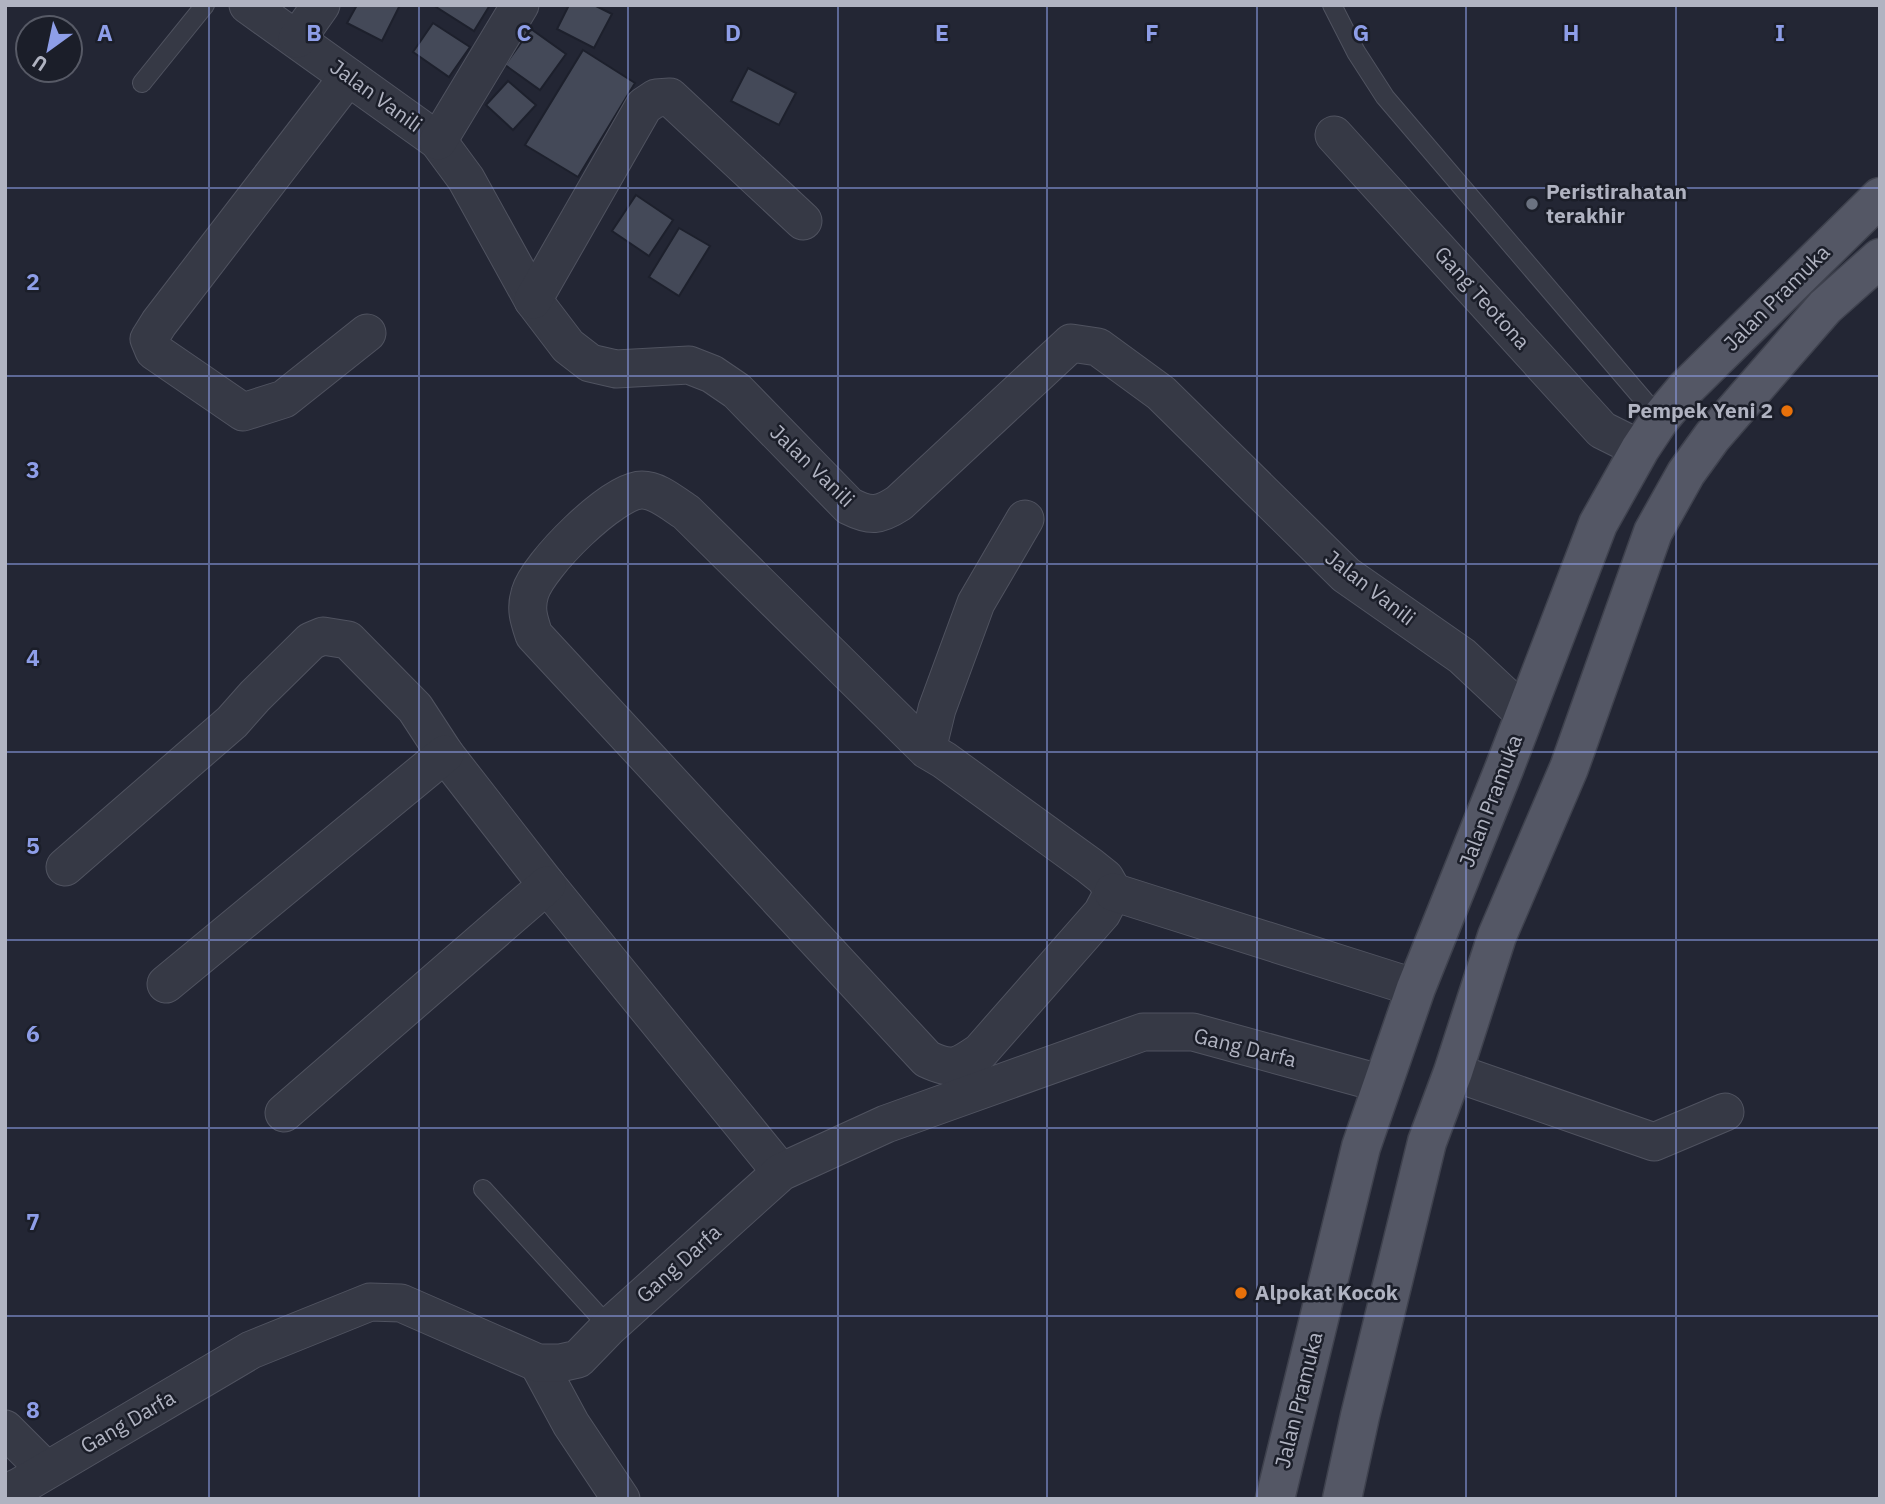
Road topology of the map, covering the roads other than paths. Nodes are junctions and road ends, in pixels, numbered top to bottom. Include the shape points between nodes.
1 (205, 5) edge
2 (248, 5) edge
3 (321, 5) edge
4 (520, 5) edge
5 (1332, 5) edge
6 (298, 39) junction
7 (348, 76) junction
8 (142, 83) dead end
9 (1335, 135) dead end
10 (438, 141) junction
11 (1880, 197) edge
12 (803, 221) dead end
13 (1880, 258) edge
14 (533, 300) junction
15 (367, 333) dead end
16 (1650, 434) junction
17 (1025, 519) dead end
18 (1524, 714) junction
19 (927, 750) junction
20 (445, 754) junction
21 (65, 867) dead end
22 (547, 885) junction
23 (1113, 892) junction
24 (166, 984) dead end
25 (1416, 988) junction
26 (1453, 1072) junction
27 (1383, 1084) junction
28 (1725, 1112) dead end
29 (284, 1113) dead end
30 (781, 1172) junction
31 (484, 1189) dead end
32 (609, 1327) junction
33 (538, 1363) junction
34 (5, 1429) edge
35 (46, 1470) junction
36 (5, 1493) edge
37 (621, 1499) edge
38 (1275, 1499) edge
39 (1342, 1499) edge

1 - 8 lane
2 - 6 street, Jalan Vanili
3 - 6 street
4 - 10 street
5 - 16 lane via 1385,97
6 - 7 street, Jalan Vanili
7 - 10 street, Jalan Vanili
7 - 15 street via 149,339 154,351 243,412 284,399
9 - 16 street, Gang Teotona via 1602,430
10 - 14 street, Jalan Vanili via 466,179
11 - 16 main road, Jalan Pramuka via 1686,388
12 - 14 street via 670,97 656,98 644,106
13 - 26 main road, Jalan Pramuka via 1825,307 1712,438 1653,532 1569,768 1497,936
14 - 18 street, Jalan Vanili via 568,346 590,363 616,369 689,365 712,374 737,391 849,506 864,514 885,512 899,503 1070,343 1098,347 1161,393 1346,575 1462,656
16 - 18 main road, Jalan Pramuka via 1598,524
17 - 19 street via 976,603
18 - 25 main road, Jalan Pramuka
19 - 23 street via 1090,866
19 - 23 street via 686,512 659,495 645,490 628,492 570,536 535,579 526,613 534,635 927,1059 945,1068 960,1066 981,1052 1102,913
20 - 21 street via 415,708 348,640 323,636 311,641 232,722
20 - 22 street
20 - 24 street
22 - 29 street
22 - 30 street
23 - 25 street
25 - 27 main road, Jalan Pramuka
26 - 28 street via 1654,1142
26 - 39 main road, Jalan Pramuka via 1427,1142
27 - 30 street, Gang Darfa via 1193,1032 1143,1032 886,1124
27 - 38 main road, Jalan Pramuka via 1361,1147
30 - 32 street, Gang Darfa
31 - 32 lane
32 - 33 street, Gang Darfa via 578,1359
33 - 35 street, Gang Darfa via 401,1303 370,1302 251,1350
33 - 37 street via 571,1424
34 - 35 street
35 - 36 street, Gang Darfa

